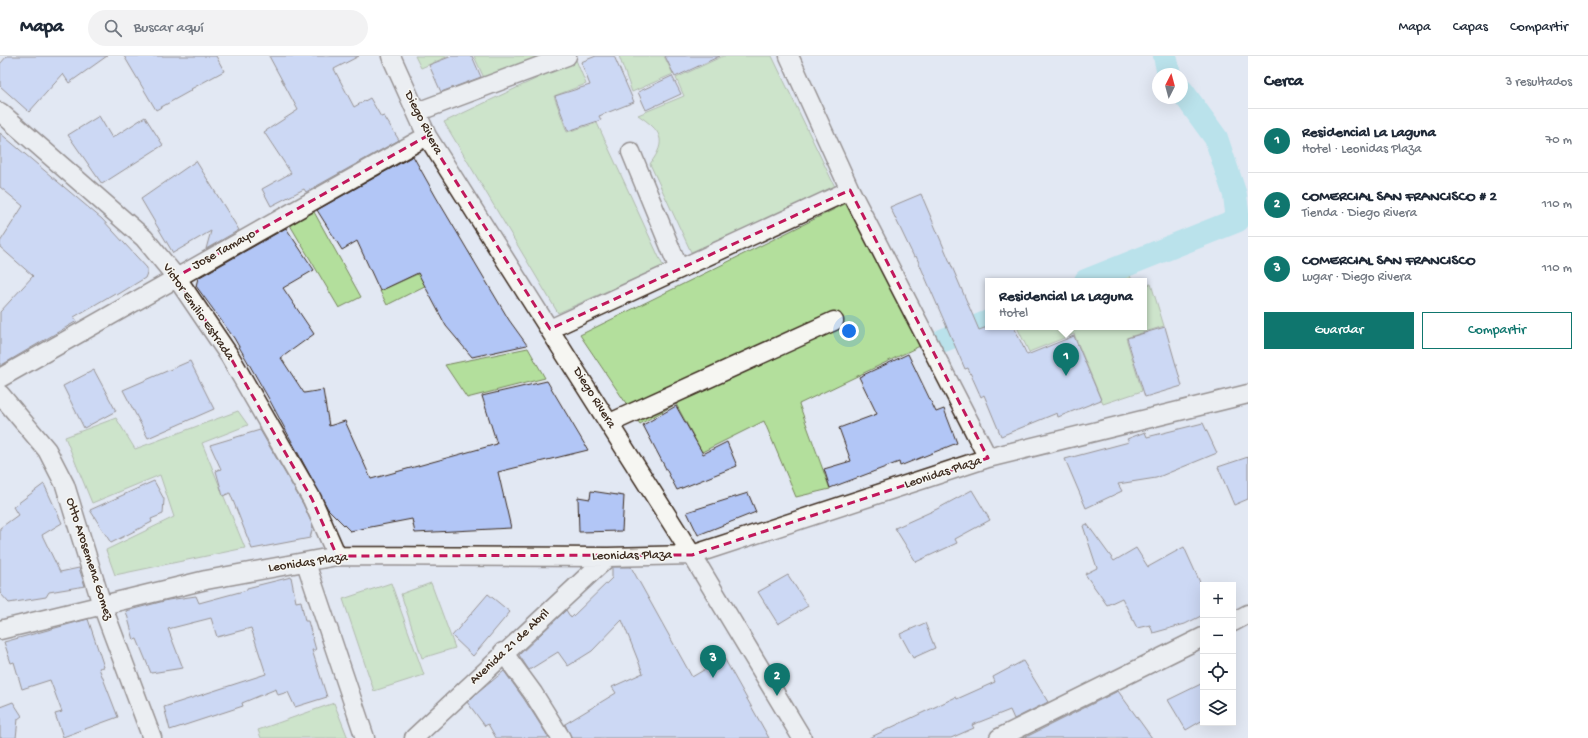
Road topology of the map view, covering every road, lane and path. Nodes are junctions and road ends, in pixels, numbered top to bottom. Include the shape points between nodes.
1 (390, 56) edge
2 (567, 56) edge
3 (789, 56) edge
4 (0, 112) edge
5 (417, 112) junction
6 (427, 136) junction
7 (630, 152) dead end
8 (850, 190) junction
9 (679, 269) junction
10 (176, 277) junction
11 (834, 321) dead end
12 (550, 329) junction
13 (0, 378) edge
14 (0, 394) edge
15 (1248, 394) edge
16 (610, 423) junction
17 (988, 458) junction
18 (692, 554) junction
19 (337, 556) junction
20 (608, 557) junction
21 (306, 563) junction
22 (102, 605) junction
23 (1248, 614) edge
24 (1236, 620) edge
25 (0, 630) edge
26 (1200, 638) edge
27 (503, 652) junction
28 (152, 738) edge
29 (366, 738) edge
30 (414, 738) edge
31 (561, 738) edge
32 (802, 738) edge
33 (999, 738) edge

1 - 5 street, Diego Rivera
2 - 5 street
3 - 8 street
4 - 10 street, Victor Emilio Estrada via 144,238
5 - 6 street, Diego Rivera
6 - 10 street, Jose Tamayo
6 - 12 street, Diego Rivera
7 - 9 street
8 - 9 street
8 - 17 street
9 - 12 street
10 - 13 street, Jose Tamayo
10 - 19 street, Victor Emilio Estrada via 233,362 312,499
11 - 16 street
12 - 16 street, Diego Rivera
14 - 22 street, Otto Arosemena Gomez via 47,450 65,485
15 - 17 street, Leonidas Plaza
16 - 18 street, Diego Rivera
17 - 18 street, Leonidas Plaza
18 - 20 street, Leonidas Plaza
18 - 32 street, Diego Rivera
19 - 20 street, Leonidas Plaza
19 - 21 street, Leonidas Plaza
20 - 27 street, Avenida 21 de Abril
21 - 22 street, Leonidas Plaza via 206,580
21 - 29 street
22 - 25 street, Leonidas Plaza
22 - 28 street, Otto Arosemena Gomez
23 - 24 street
26 - 33 street
27 - 30 street, Avenida 21 de Abril
27 - 31 street

